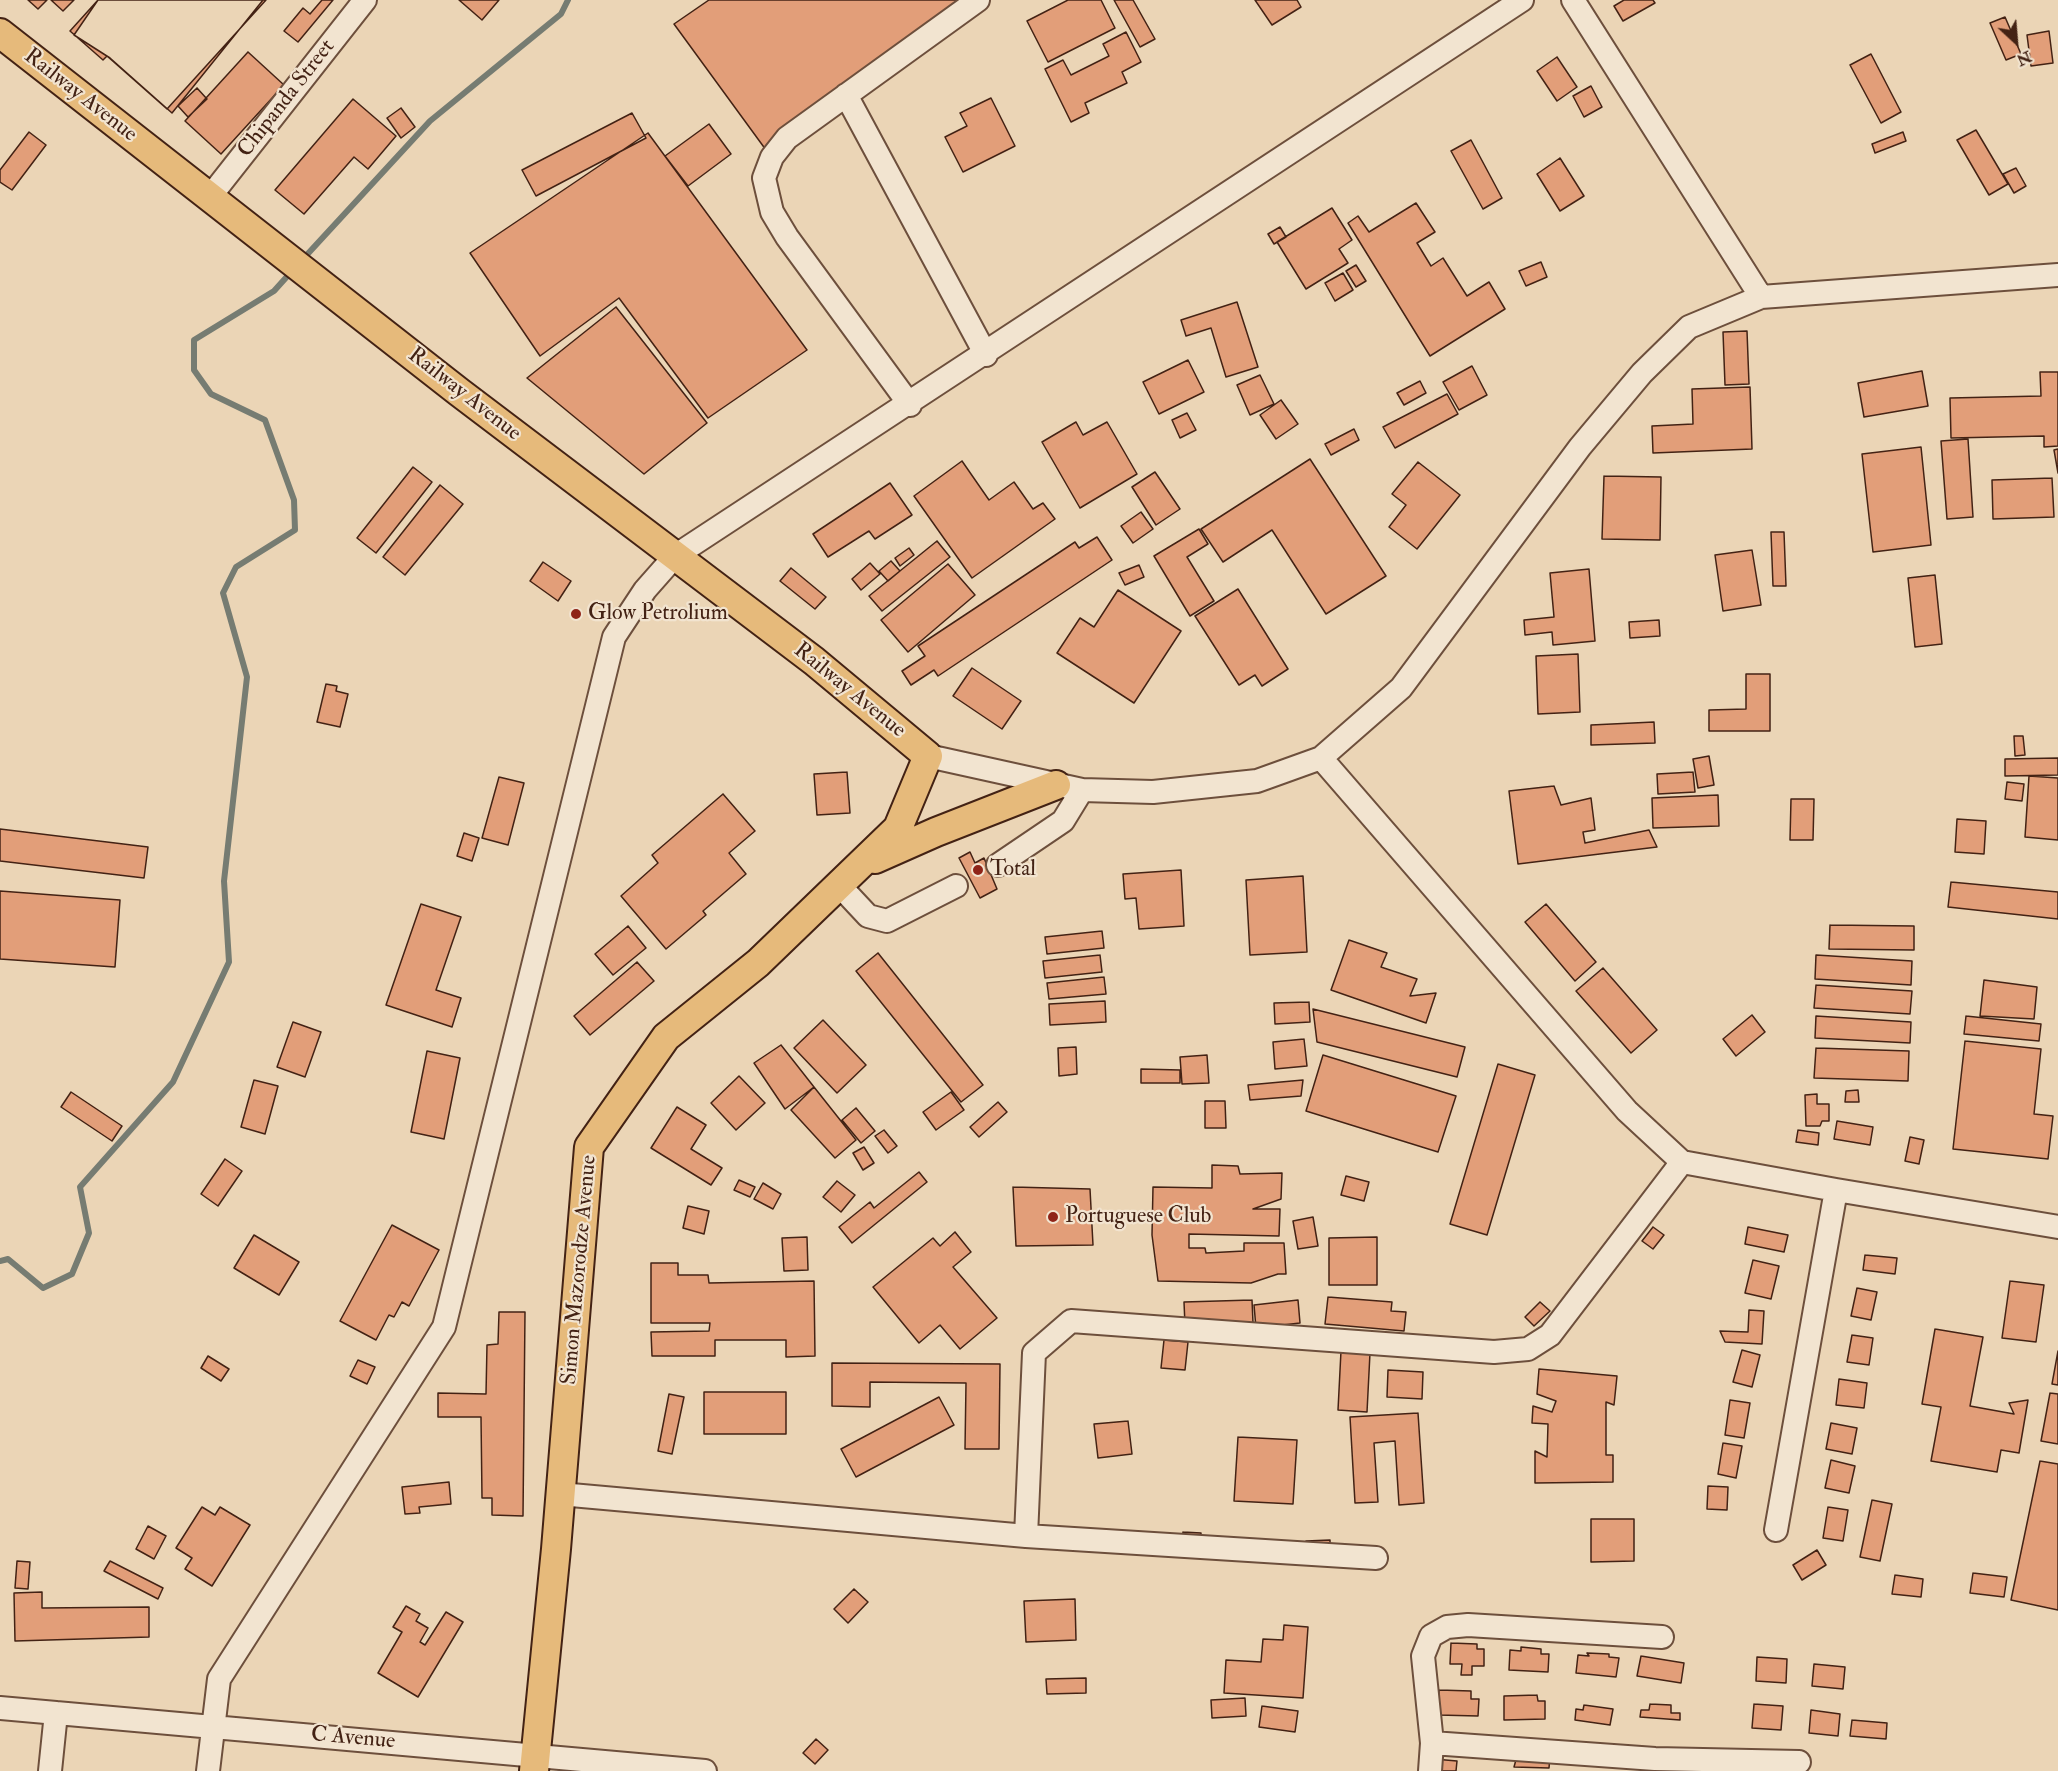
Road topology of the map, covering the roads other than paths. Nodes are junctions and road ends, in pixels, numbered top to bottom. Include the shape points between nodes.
1 (365, 0) edge
2 (978, 0) edge
3 (1522, 0) edge
4 (1573, 0) edge
5 (0, 33) edge
6 (846, 95) junction
7 (209, 198) junction
8 (2058, 275) edge
9 (1761, 297) junction
10 (986, 355) junction
11 (910, 405) junction
12 (675, 556) junction
13 (928, 756) junction
14 (1321, 758) junction
15 (1069, 788) junction
16 (998, 865) dead end
17 (849, 876) junction
18 (956, 886) dead end
19 (1682, 1161) junction
20 (1836, 1190) junction
21 (2058, 1227) edge
22 (561, 1494) junction
23 (1776, 1530) dead end
24 (1026, 1536) junction
25 (1377, 1558) dead end
26 (1662, 1637) dead end
27 (0, 1708) edge
28 (56, 1713) junction
29 (214, 1726) junction
30 (1432, 1743) junction
31 (1587, 1762) edge
32 (1799, 1762) dead end
33 (536, 1763) edge
34 (1661, 1765) edge
35 (50, 1771) edge
36 (208, 1771) edge
37 (705, 1771) edge
38 (1430, 1771) edge

1 - 7 street, Chipanda Street
2 - 6 street
3 - 10 street
4 - 9 street
5 - 7 main road, Railway Avenue
6 - 10 street
6 - 11 street via 787,138 772,157 764,178 772,212 787,237
7 - 12 main road, Railway Avenue
8 - 9 street
9 - 14 street via 1689,327 1642,373 1580,447 1401,688
10 - 11 street
11 - 12 street
12 - 13 main road, Railway Avenue via 814,661
12 - 29 street via 645,590 614,637 444,1327 219,1679
13 - 15 street
13 - 17 main road, Simon Mazorodze Avenue via 898,828
14 - 15 street via 1257,781 1153,792
14 - 19 street via 1627,1111
15 - 16 street via 1063,821
15 - 17 main road via 936,832
17 - 18 street via 868,916 887,921
17 - 22 main road, Simon Mazorodze Avenue via 758,963 666,1037 589,1147
19 - 20 street
19 - 24 street via 1550,1335 1528,1349 1494,1352 1071,1321 1034,1353
20 - 21 street
20 - 23 street
22 - 24 street
22 - 33 main road, Simon Mazorodze Avenue
24 - 25 street
26 - 30 street via 1446,1627 1431,1636 1423,1656
27 - 28 street, C Avenue
28 - 29 street, C Avenue
28 - 35 street
29 - 33 street, C Avenue
29 - 36 street
30 - 31 street
30 - 38 street
31 - 34 street
32 - 34 street
33 - 37 street, C Avenue

